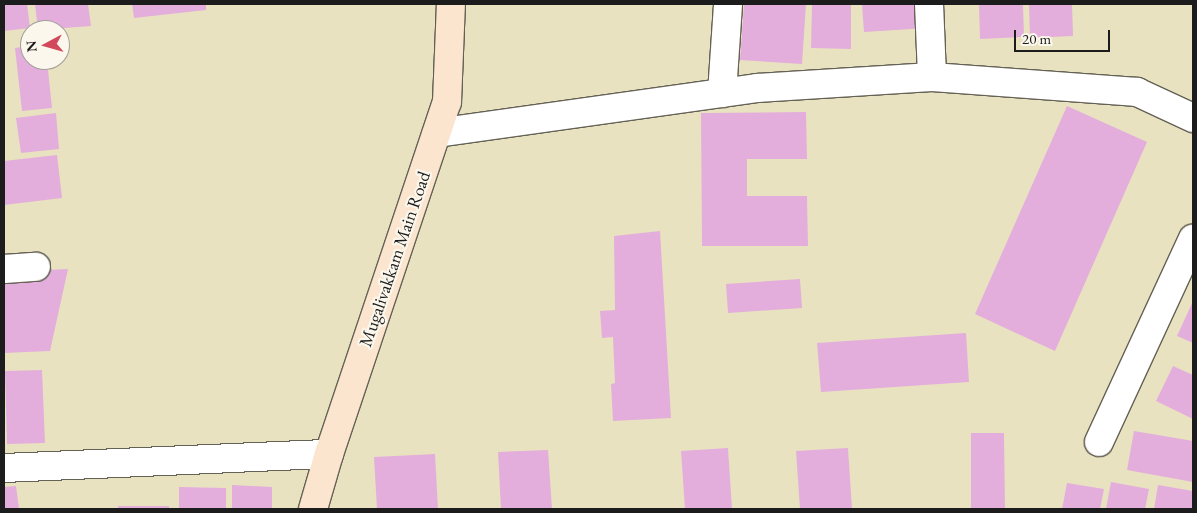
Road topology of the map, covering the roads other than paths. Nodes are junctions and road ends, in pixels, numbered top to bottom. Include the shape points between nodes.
1 (451, 4) edge
2 (728, 4) edge
3 (930, 4) edge
4 (932, 77) junction
5 (722, 93) junction
6 (1193, 118) edge
7 (437, 133) junction
8 (1193, 239) edge
9 (36, 267) dead end
10 (4, 269) edge
11 (1099, 442) dead end
12 (329, 454) junction
13 (4, 468) edge
14 (314, 509) edge

1 - 7 street, Mugalivakkam Main Road via 447,102
2 - 5 street
3 - 4 street
4 - 5 street
4 - 6 street via 1137,92
5 - 7 street
7 - 12 street, Mugalivakkam Main Road
8 - 11 street
9 - 10 street
12 - 13 street
12 - 14 street, Mugalivakkam Main Road

